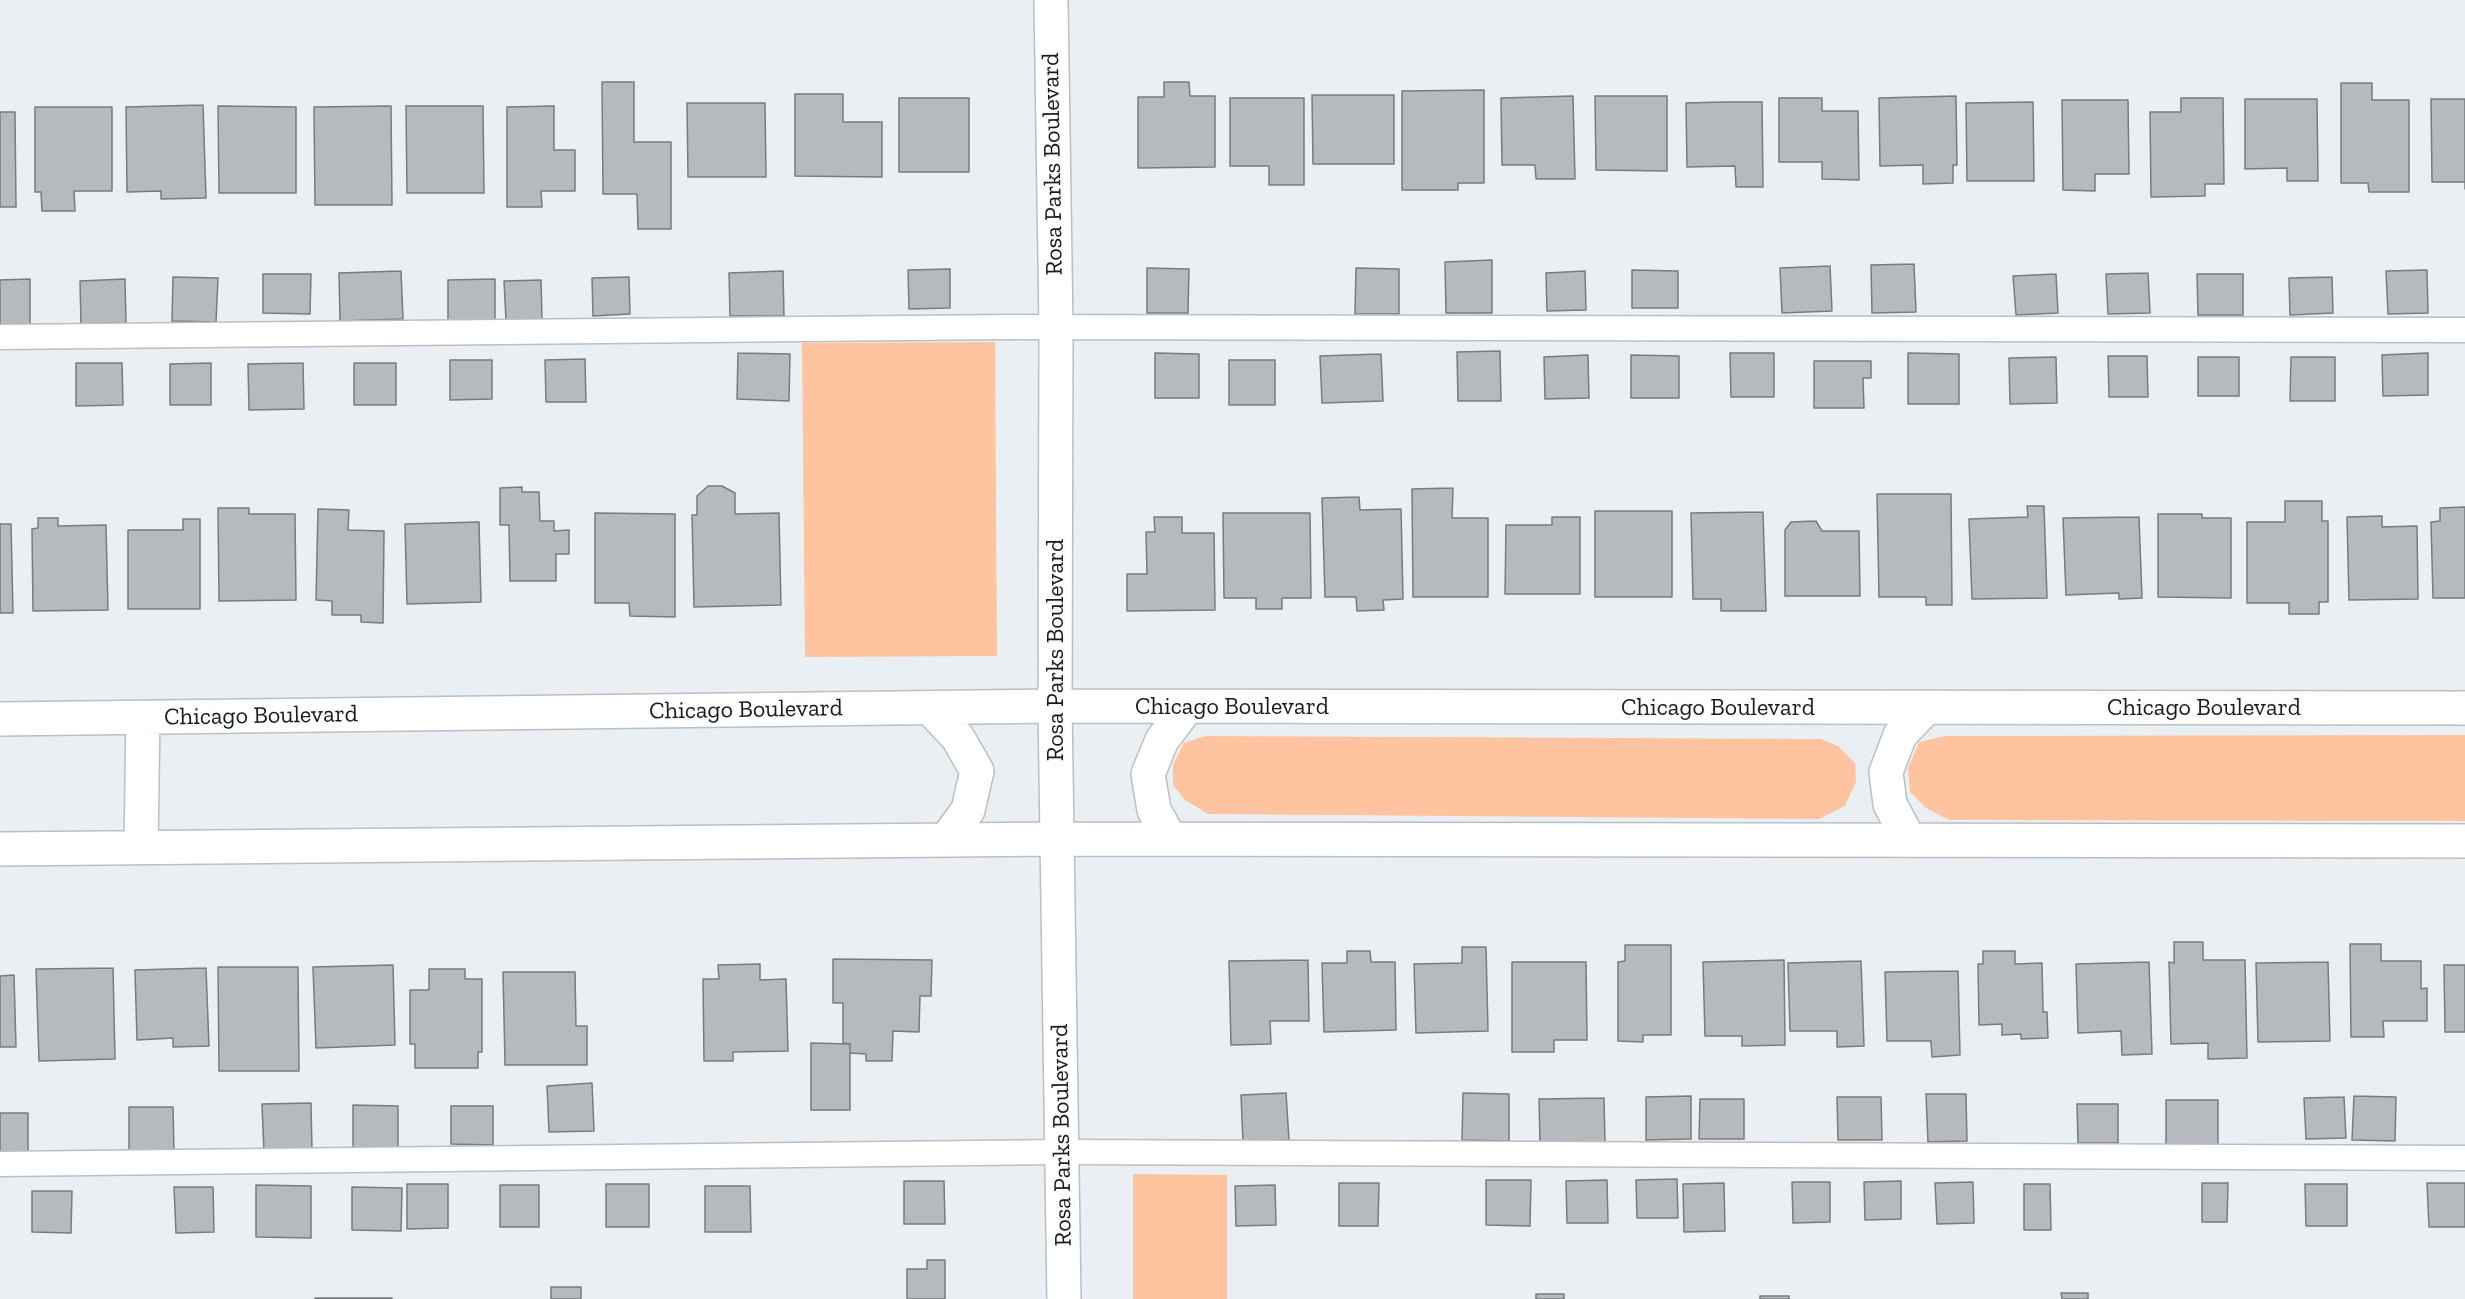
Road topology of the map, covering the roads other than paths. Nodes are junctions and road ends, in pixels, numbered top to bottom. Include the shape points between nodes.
1 (1051, 0) edge
2 (1056, 328) junction
3 (2465, 330) edge
4 (0, 337) edge
5 (1055, 706) junction
6 (1187, 707) junction
7 (930, 708) junction
8 (1926, 708) junction
9 (2465, 708) edge
10 (143, 718) junction
11 (0, 719) edge
12 (1057, 839) junction
13 (1170, 839) junction
14 (946, 840) junction
15 (1909, 840) junction
16 (2465, 841) edge
17 (141, 847) junction
18 (0, 849) edge
19 (1062, 1152) junction
20 (2465, 1158) edge
21 (0, 1164) edge
22 (1064, 1299) edge

1 - 2 street, Rosa Parks Boulevard
2 - 3 lane
2 - 4 lane
2 - 5 street, Rosa Parks Boulevard
5 - 6 street, Chicago Boulevard
5 - 7 street, Chicago Boulevard
5 - 12 street, Rosa Parks Boulevard
6 - 8 street, Chicago Boulevard
6 - 13 street via 1162,740 1148,774 1155,810
7 - 10 street, Chicago Boulevard
7 - 14 street via 958,738 977,771 968,810
8 - 9 street, Chicago Boulevard
8 - 15 street via 1900,735 1886,772 1890,804
10 - 11 street, Chicago Boulevard
10 - 17 street
12 - 13 street
12 - 14 street
12 - 19 street, Rosa Parks Boulevard
13 - 15 street
14 - 17 street
15 - 16 street
17 - 18 street
19 - 20 lane
19 - 21 lane
19 - 22 street, Rosa Parks Boulevard

